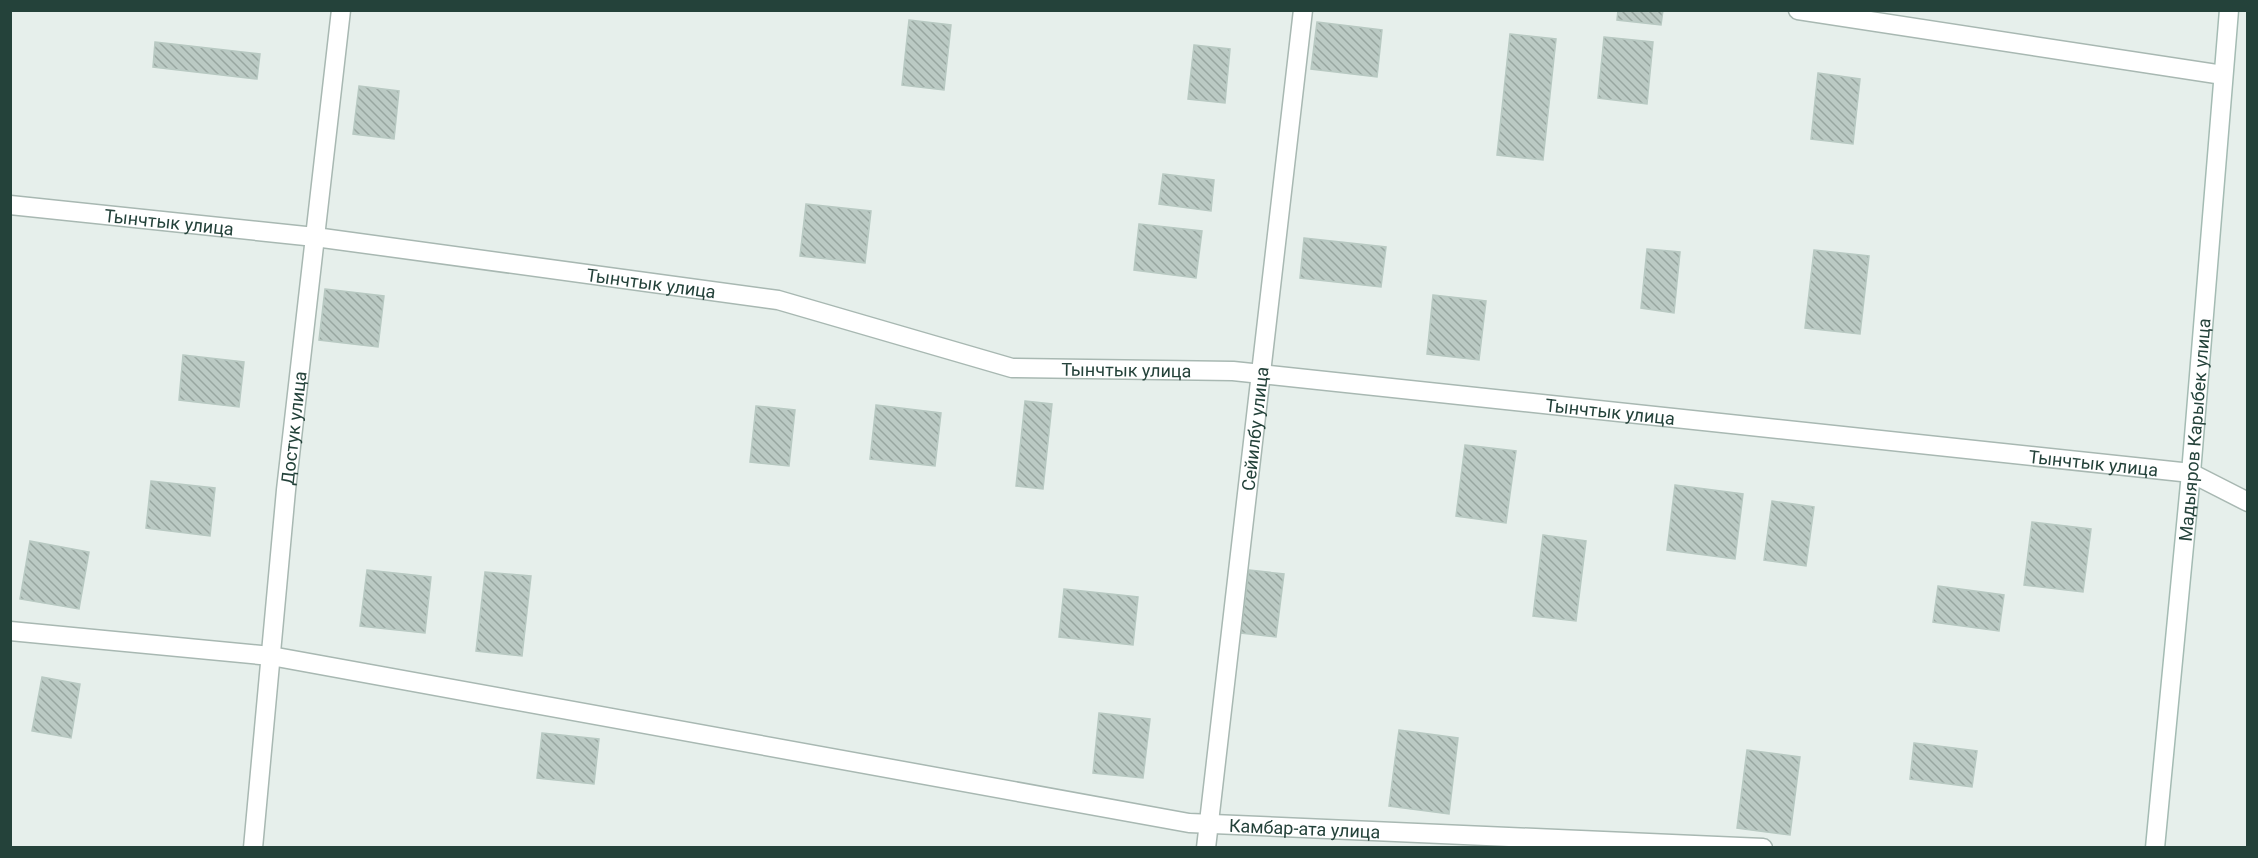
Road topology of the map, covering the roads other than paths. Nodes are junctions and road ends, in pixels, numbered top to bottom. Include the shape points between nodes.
1 (341, 10) edge
2 (1303, 10) edge
3 (1798, 10) edge
4 (2229, 10) edge
5 (2223, 75) junction
6 (10, 205) edge
7 (315, 237) junction
8 (1261, 374) junction
9 (2191, 473) junction
10 (2247, 502) edge
11 (10, 631) edge
12 (271, 656) junction
13 (1209, 824) junction
14 (253, 848) edge
15 (1206, 848) edge
16 (1762, 848) edge
17 (2155, 848) edge

1 - 7 street, Достук улица
2 - 8 street, Сейилбу улица
3 - 5 street
4 - 5 street, Мадыяров Карыбек улица
5 - 9 street, Мадыяров Карыбек улица
6 - 7 street, Тынчтык улица
7 - 8 street, Тынчтык улица via 778,300 1012,368
7 - 12 street, Достук улица
8 - 9 street, Тынчтык улица
8 - 13 street, Сейилбу улица
9 - 10 street, Тынчтык улица
9 - 17 street, Мадыяров Карыбек улица
11 - 12 street, Камбар-ата улица
12 - 13 street, Камбар-ата улица
12 - 14 street, Достук улица
13 - 15 street, Сейилбу улица
13 - 16 street, Камбар-ата улица

